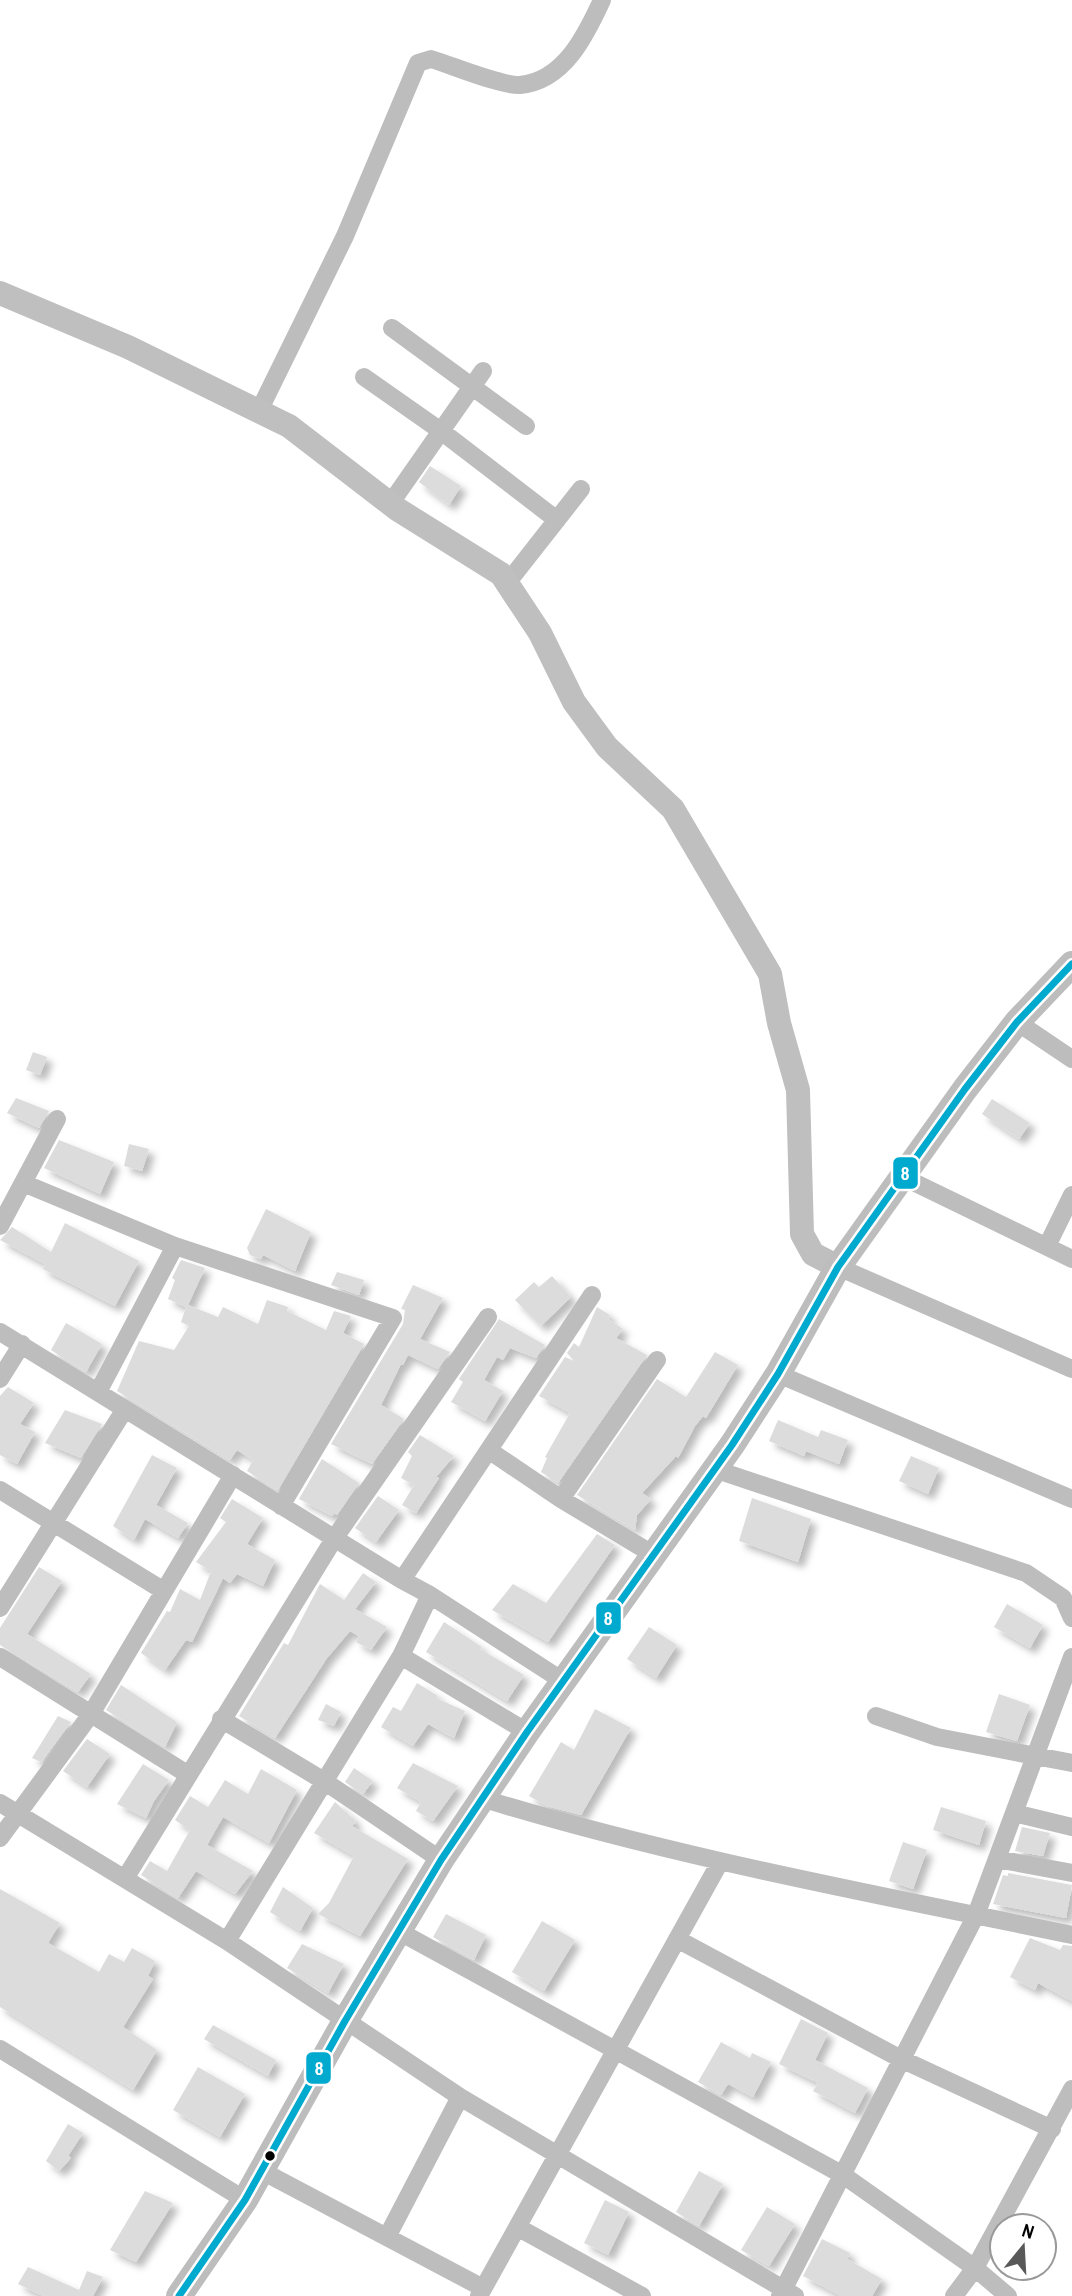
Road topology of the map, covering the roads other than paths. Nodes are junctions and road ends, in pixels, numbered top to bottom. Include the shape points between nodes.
1 (603, 0) edge
2 (0, 293) edge
3 (392, 328) dead end
4 (483, 371) dead end
5 (364, 377) dead end
6 (472, 386) junction
7 (259, 411) junction
8 (526, 426) dead end
9 (441, 431) junction
10 (581, 489) dead end
11 (390, 504) junction
12 (557, 520) junction
13 (508, 582) junction
14 (1072, 964) edge
15 (1017, 1023) junction
16 (1072, 1059) edge
17 (57, 1119) dead end
18 (903, 1177) junction
19 (23, 1183) junction
20 (1072, 1195) edge
21 (0, 1226) edge
22 (175, 1246) junction
23 (1047, 1246) junction
24 (1072, 1259) edge
25 (838, 1267) junction
26 (592, 1295) dead end
27 (488, 1317) dead end
28 (0, 1332) edge
29 (22, 1345) junction
30 (657, 1360) dead end
31 (1072, 1369) edge
32 (778, 1374) junction
33 (0, 1380) edge
34 (98, 1392) junction
35 (125, 1409) junction
36 (490, 1451) junction
37 (715, 1469) junction
38 (233, 1475) junction
39 (0, 1490) edge
40 (1071, 1497) edge
41 (561, 1499) junction
42 (281, 1506) junction
43 (54, 1521) junction
44 (334, 1539) junction
45 (654, 1555) junction
46 (401, 1580) junction
47 (164, 1591) junction
48 (430, 1595) junction
49 (0, 1608) edge
50 (1072, 1618) edge
51 (401, 1656) junction
52 (0, 1657) edge
53 (1072, 1657) edge
54 (563, 1681) junction
55 (91, 1714) junction
56 (876, 1716) dead end
57 (220, 1719) junction
58 (527, 1732) junction
59 (1036, 1755) junction
60 (1072, 1763) edge
61 (187, 1774) junction
62 (324, 1781) junction
63 (484, 1799) junction
64 (0, 1803) edge
65 (1014, 1812) junction
66 (16, 1813) junction
67 (1072, 1827) edge
68 (0, 1838) edge
69 (997, 1859) junction
70 (441, 1860) junction
71 (720, 1862) junction
72 (1072, 1873) edge
73 (126, 1877) junction
74 (976, 1915) junction
75 (400, 1932) junction
76 (1072, 1935) edge
77 (677, 1939) junction
78 (227, 1941) junction
79 (345, 2021) junction
80 (0, 2049) edge
81 (615, 2050) junction
82 (901, 2059) junction
83 (1072, 2089) edge
84 (460, 2097) junction
85 (1052, 2129) junction
86 (559, 2155) junction
87 (261, 2171) junction
88 (843, 2175) junction
89 (245, 2200) junction
90 (519, 2228) junction
91 (387, 2237) junction
92 (975, 2268) junction
93 (481, 2292) edge
94 (786, 2294) edge
95 (179, 2296) edge
96 (642, 2296) edge
97 (954, 2296) edge
98 (1008, 2296) edge

1 - 7 street via 582,44 541,80 518,85 431,59 418,62 345,236
2 - 7 main road via 128,347
3 - 6 street
4 - 6 street
5 - 9 street
6 - 8 street
6 - 9 street
7 - 11 main road via 289,426
9 - 11 street
9 - 12 street
10 - 12 street
11 - 13 main road
12 - 13 street
13 - 25 main road via 574,702 607,747 673,809 770,975 798,1090 802,1234 813,1254
14 - 15 main road
15 - 16 street
15 - 18 main road
17 - 19 street
18 - 23 street
18 - 25 main road
19 - 21 street
19 - 22 street
20 - 23 street
22 - 34 street
22 - 42 street via 393,1318
23 - 24 street
25 - 31 street
25 - 32 main road
26 - 36 street
27 - 44 street
28 - 29 street
29 - 33 street
29 - 34 street
30 - 41 street
32 - 37 main road
32 - 40 street
34 - 35 street
35 - 38 street
35 - 43 street
36 - 41 street
36 - 46 street
37 - 45 main road
37 - 50 street via 1026,1573 1063,1598
38 - 42 street
38 - 47 street
39 - 43 street
41 - 45 street
42 - 44 street
43 - 47 street
43 - 49 street
44 - 46 street
44 - 57 street
45 - 54 main road
46 - 48 street
47 - 55 street
48 - 51 street
48 - 54 street
51 - 58 street
51 - 62 street
52 - 55 street
53 - 59 street
54 - 58 main road
55 - 61 street
55 - 66 street
56 - 59 street via 937,1737
57 - 61 street
57 - 62 street
58 - 63 main road
59 - 60 street
59 - 65 street
61 - 73 street
62 - 70 street
62 - 78 street
63 - 70 main road
63 - 71 street via 595,1833
64 - 66 street
65 - 67 street
65 - 69 street
66 - 68 street
66 - 73 street
69 - 72 street
69 - 74 street
70 - 75 main road
71 - 74 street
71 - 77 street
73 - 78 street
74 - 76 street
74 - 82 street
75 - 79 main road
75 - 81 street
77 - 81 street
77 - 82 street
78 - 79 street
79 - 84 street
79 - 87 main road
80 - 89 street
81 - 86 street
81 - 88 street
82 - 85 street
82 - 88 street
83 - 85 street
84 - 86 street
84 - 91 street
85 - 92 street
86 - 90 street
86 - 94 street
87 - 89 main road
87 - 91 street
88 - 92 street
88 - 94 street
89 - 95 main road
90 - 93 street
90 - 96 street
91 - 93 street
92 - 97 street
92 - 98 street

